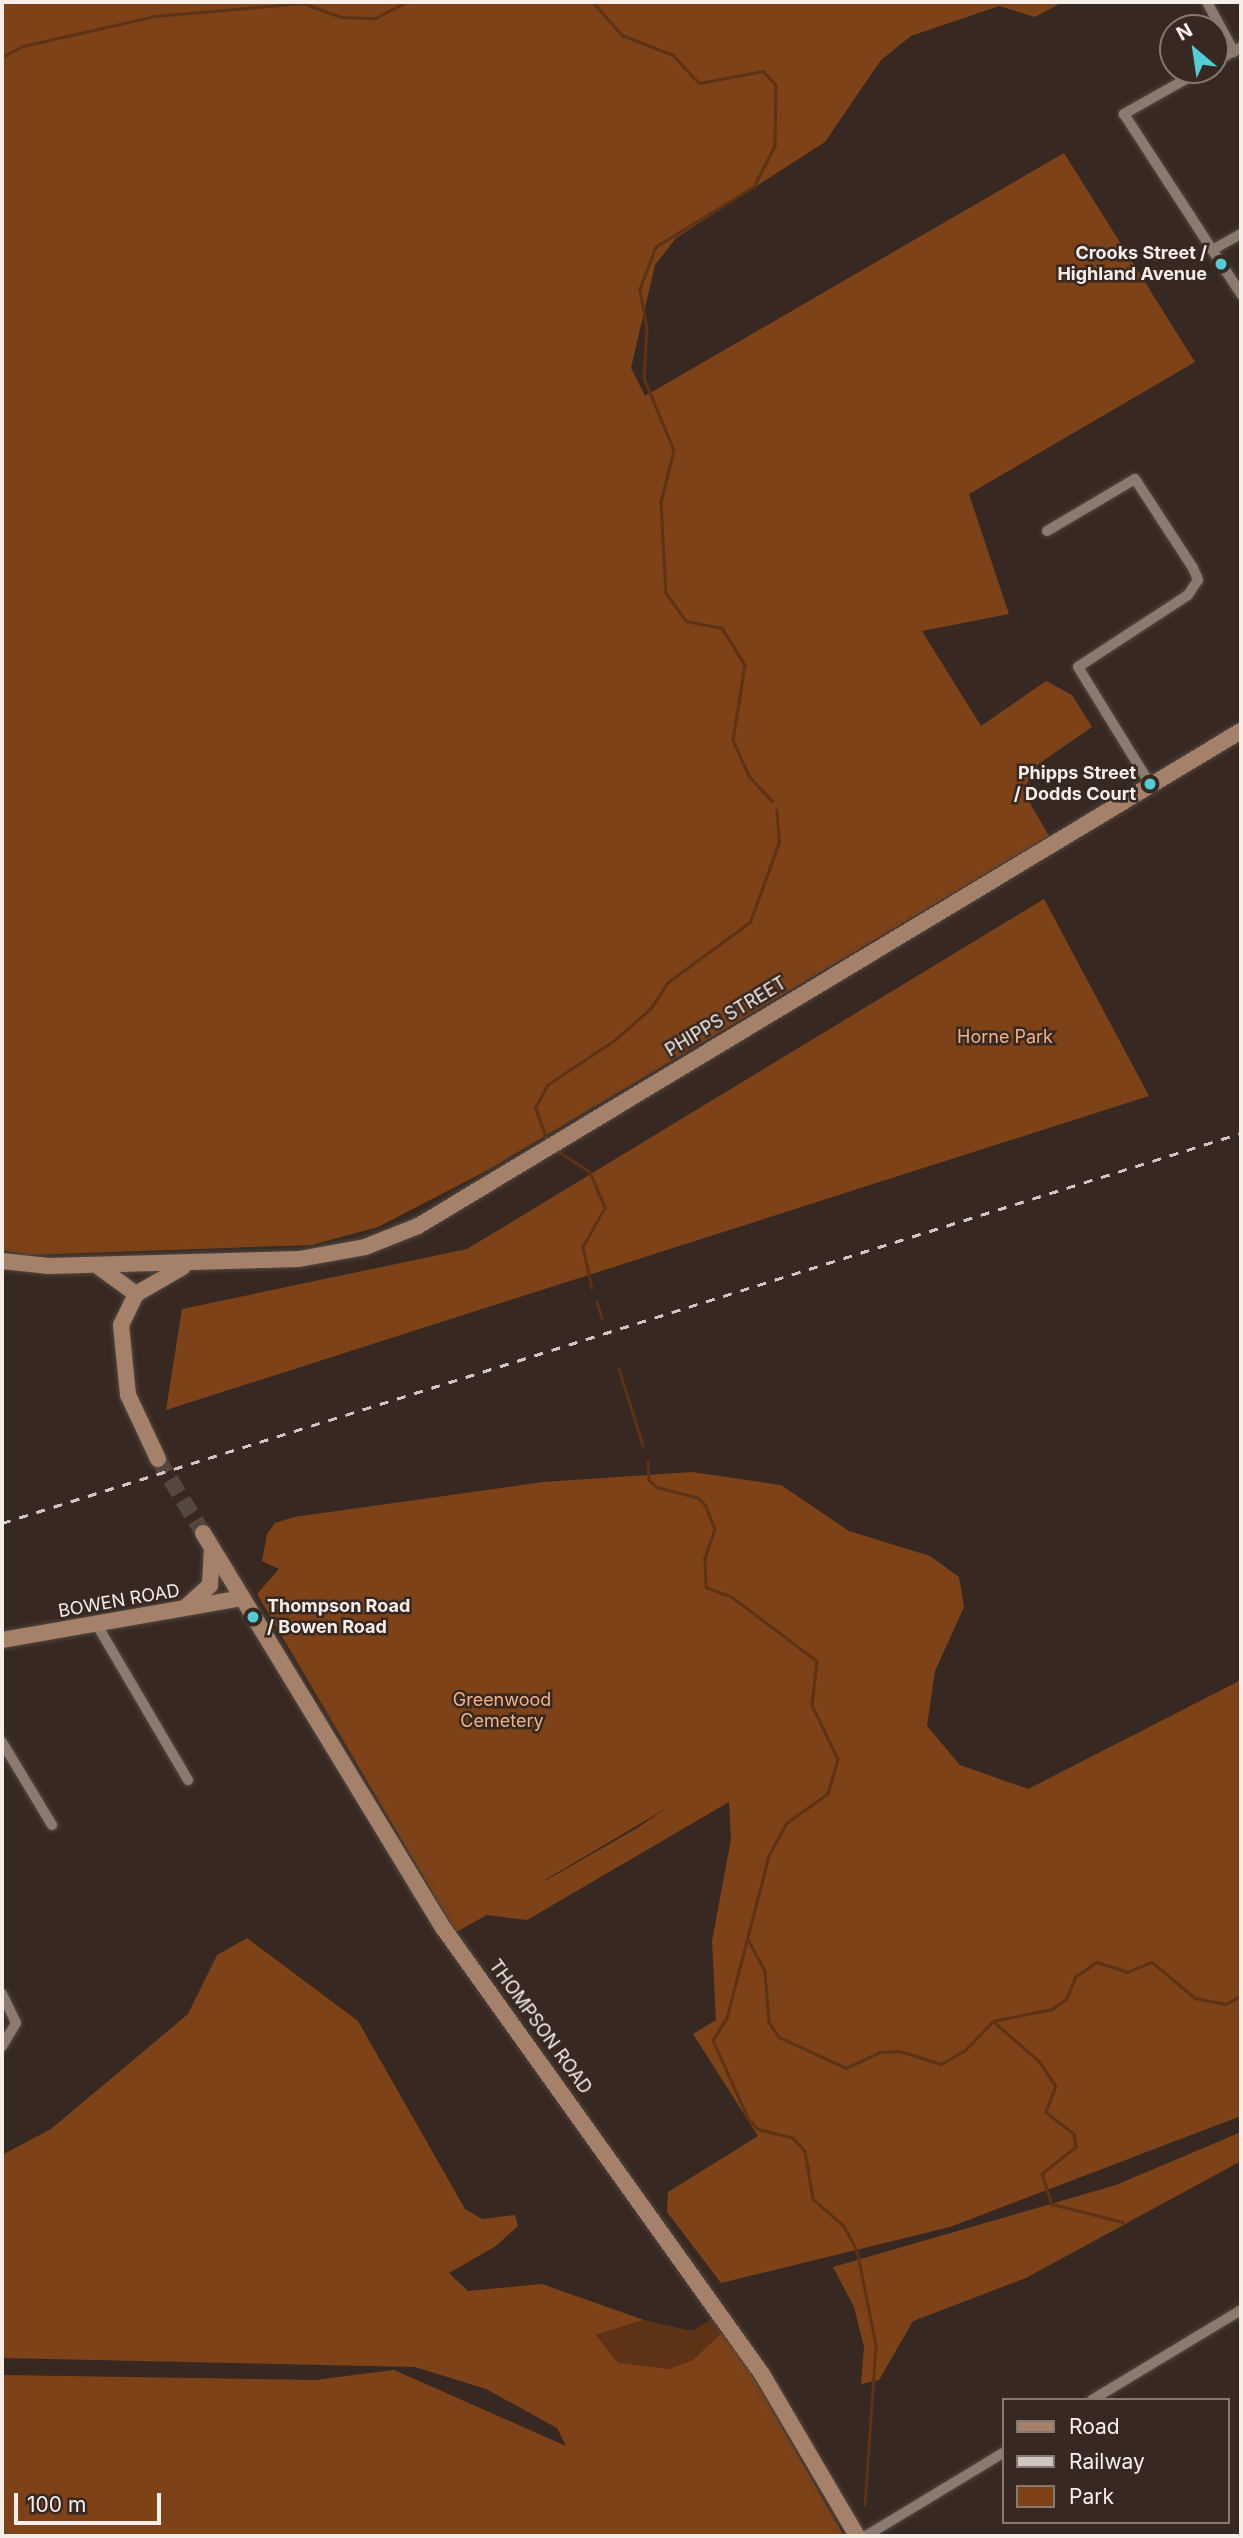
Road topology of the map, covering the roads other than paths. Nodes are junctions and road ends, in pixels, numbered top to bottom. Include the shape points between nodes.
1 (1207, 2) edge
2 (1238, 49) edge
3 (1177, 84) edge
4 (1241, 234) edge
5 (1212, 250) junction
6 (1241, 294) edge
7 (1046, 531) dead end
8 (1241, 731) edge
9 (1150, 784) junction
10 (2, 1261) edge
11 (206, 1263) junction
12 (93, 1265) junction
13 (136, 1294) junction
14 (158, 1459) tunnel mouth
15 (242, 1598) junction
16 (165, 1613) junction
17 (97, 1625) junction
18 (2, 1640) edge
19 (2, 1742) edge
20 (188, 1780) dead end
21 (52, 1825) dead end
22 (2, 1994) edge
23 (2, 2046) edge
24 (1241, 2310) edge
25 (1095, 2398) edge
26 (1002, 2455) edge
27 (856, 2536) edge
28 (866, 2536) edge

1 - 2 street
3 - 5 street via 1124,114
4 - 5 street
5 - 6 street
7 - 9 street via 1135,479 1198,580 1188,595 1078,667
8 - 9 main road, PHIPPS STREET
9 - 11 main road, PHIPPS STREET via 418,1226 339,1253
10 - 12 main road
11 - 12 main road
11 - 13 main road via 172,1270
12 - 13 main road
13 - 14 main road via 121,1325 121,1364 133,1412
15 - 16 main road, BOWEN ROAD
15 - 16 main road, THOMPSON ROAD via 205,1535 214,1559 210,1585 188,1606
15 - 27 main road, THOMPSON ROAD via 444,1929 762,2374
16 - 17 main road, BOWEN ROAD
17 - 18 main road, BOWEN ROAD
17 - 20 street
19 - 21 street
22 - 23 street via 16,2023
24 - 25 street
26 - 28 street

